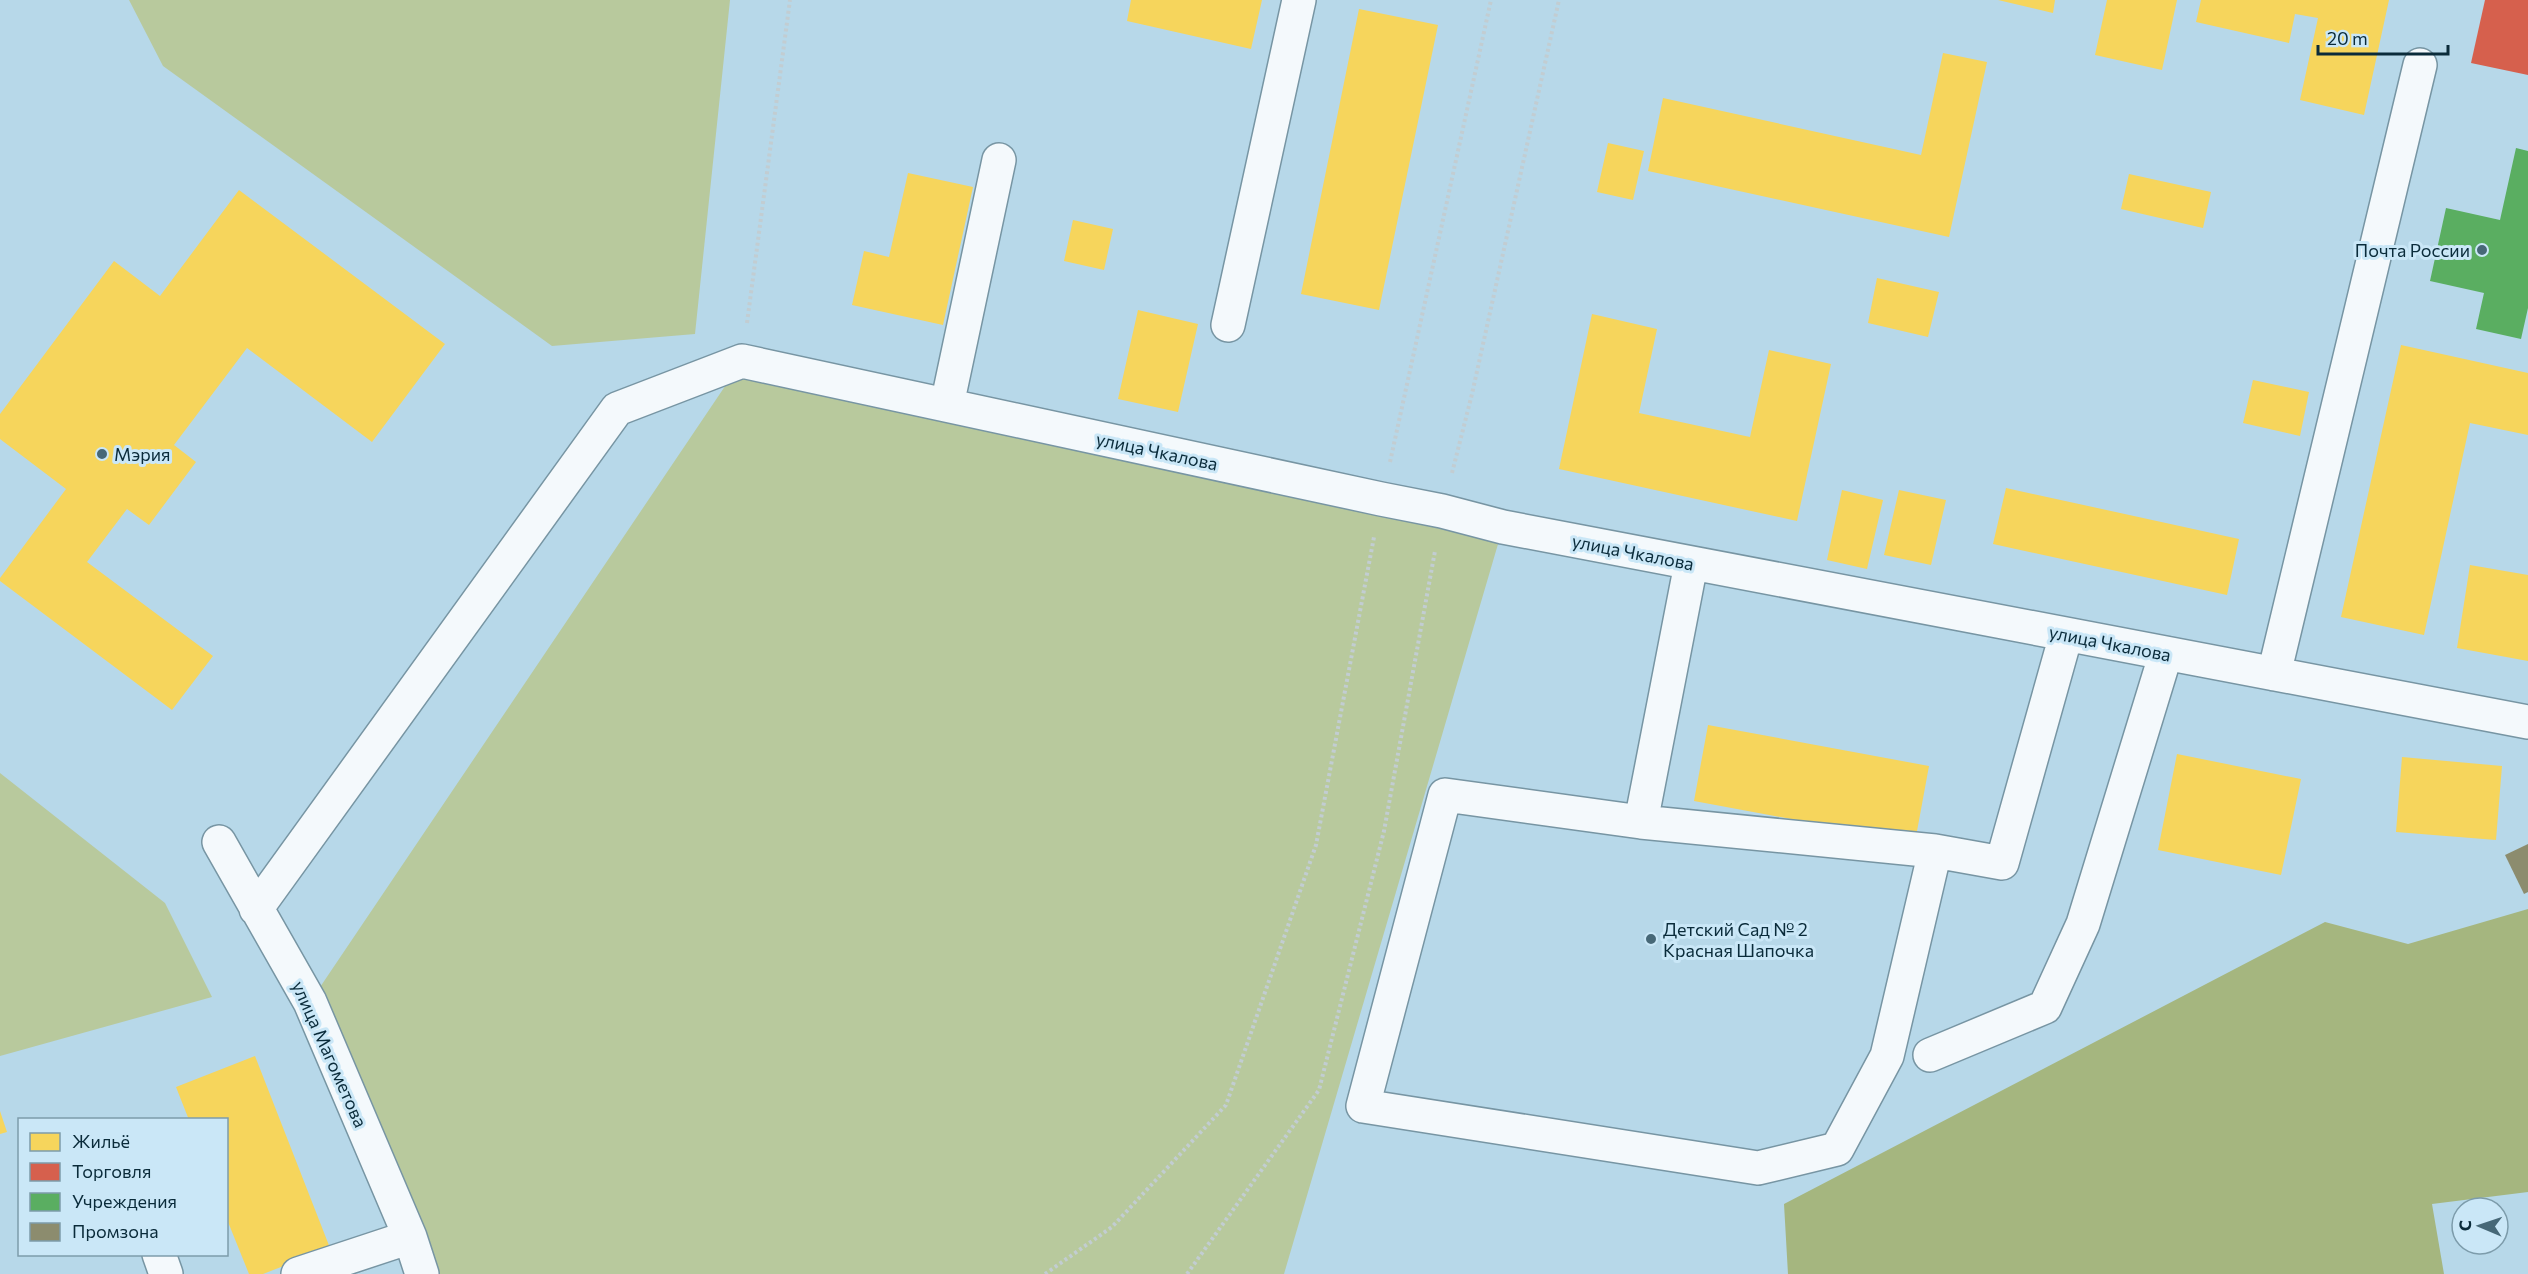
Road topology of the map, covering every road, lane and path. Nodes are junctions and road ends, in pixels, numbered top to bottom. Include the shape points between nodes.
1 (790, 0) edge
2 (1299, 0) edge
3 (1491, 0) edge
4 (1559, 0) edge
5 (2420, 65) dead end
6 (999, 160) dead end
7 (1228, 325) dead end
8 (742, 361) junction
9 (947, 405) junction
10 (1382, 500) junction
11 (1442, 511) junction
12 (1691, 564) junction
13 (2066, 635) junction
14 (2166, 653) junction
15 (2274, 674) junction
16 (2528, 722) edge
17 (1641, 822) junction
18 (219, 842) dead end
19 (1935, 852) junction
20 (256, 909) junction
21 (1930, 1055) dead end
22 (410, 1237) junction
23 (160, 1256) edge
24 (166, 1274) edge
25 (298, 1274) edge
26 (422, 1274) edge
27 (1046, 1274) edge
28 (1186, 1274) edge

1 - 8 path
2 - 7 street
3 - 10 path
4 - 11 path
5 - 15 street
6 - 9 street
8 - 9 street, улица Чкалова
8 - 20 street via 617,409
9 - 10 street, улица Чкалова
10 - 11 street, улица Чкалова
10 - 27 path via 1316,845 1226,1105 1112,1227
11 - 12 street, улица Чкалова
11 - 28 path via 1384,831 1319,1090
12 - 13 street, улица Чкалова
12 - 17 street
13 - 14 street, улица Чкалова
13 - 19 street via 2002,863
14 - 15 street, улица Чкалова
14 - 21 street via 2083,924 2045,1007
15 - 16 street, улица Чкалова
17 - 19 street
17 - 19 street via 1445,795 1363,1106 1758,1168 1837,1149 1887,1056
18 - 20 street, улица Магометова
20 - 22 street, улица Магометова via 310,1002
22 - 25 street
22 - 26 street, улица Магометова
23 - 24 street

